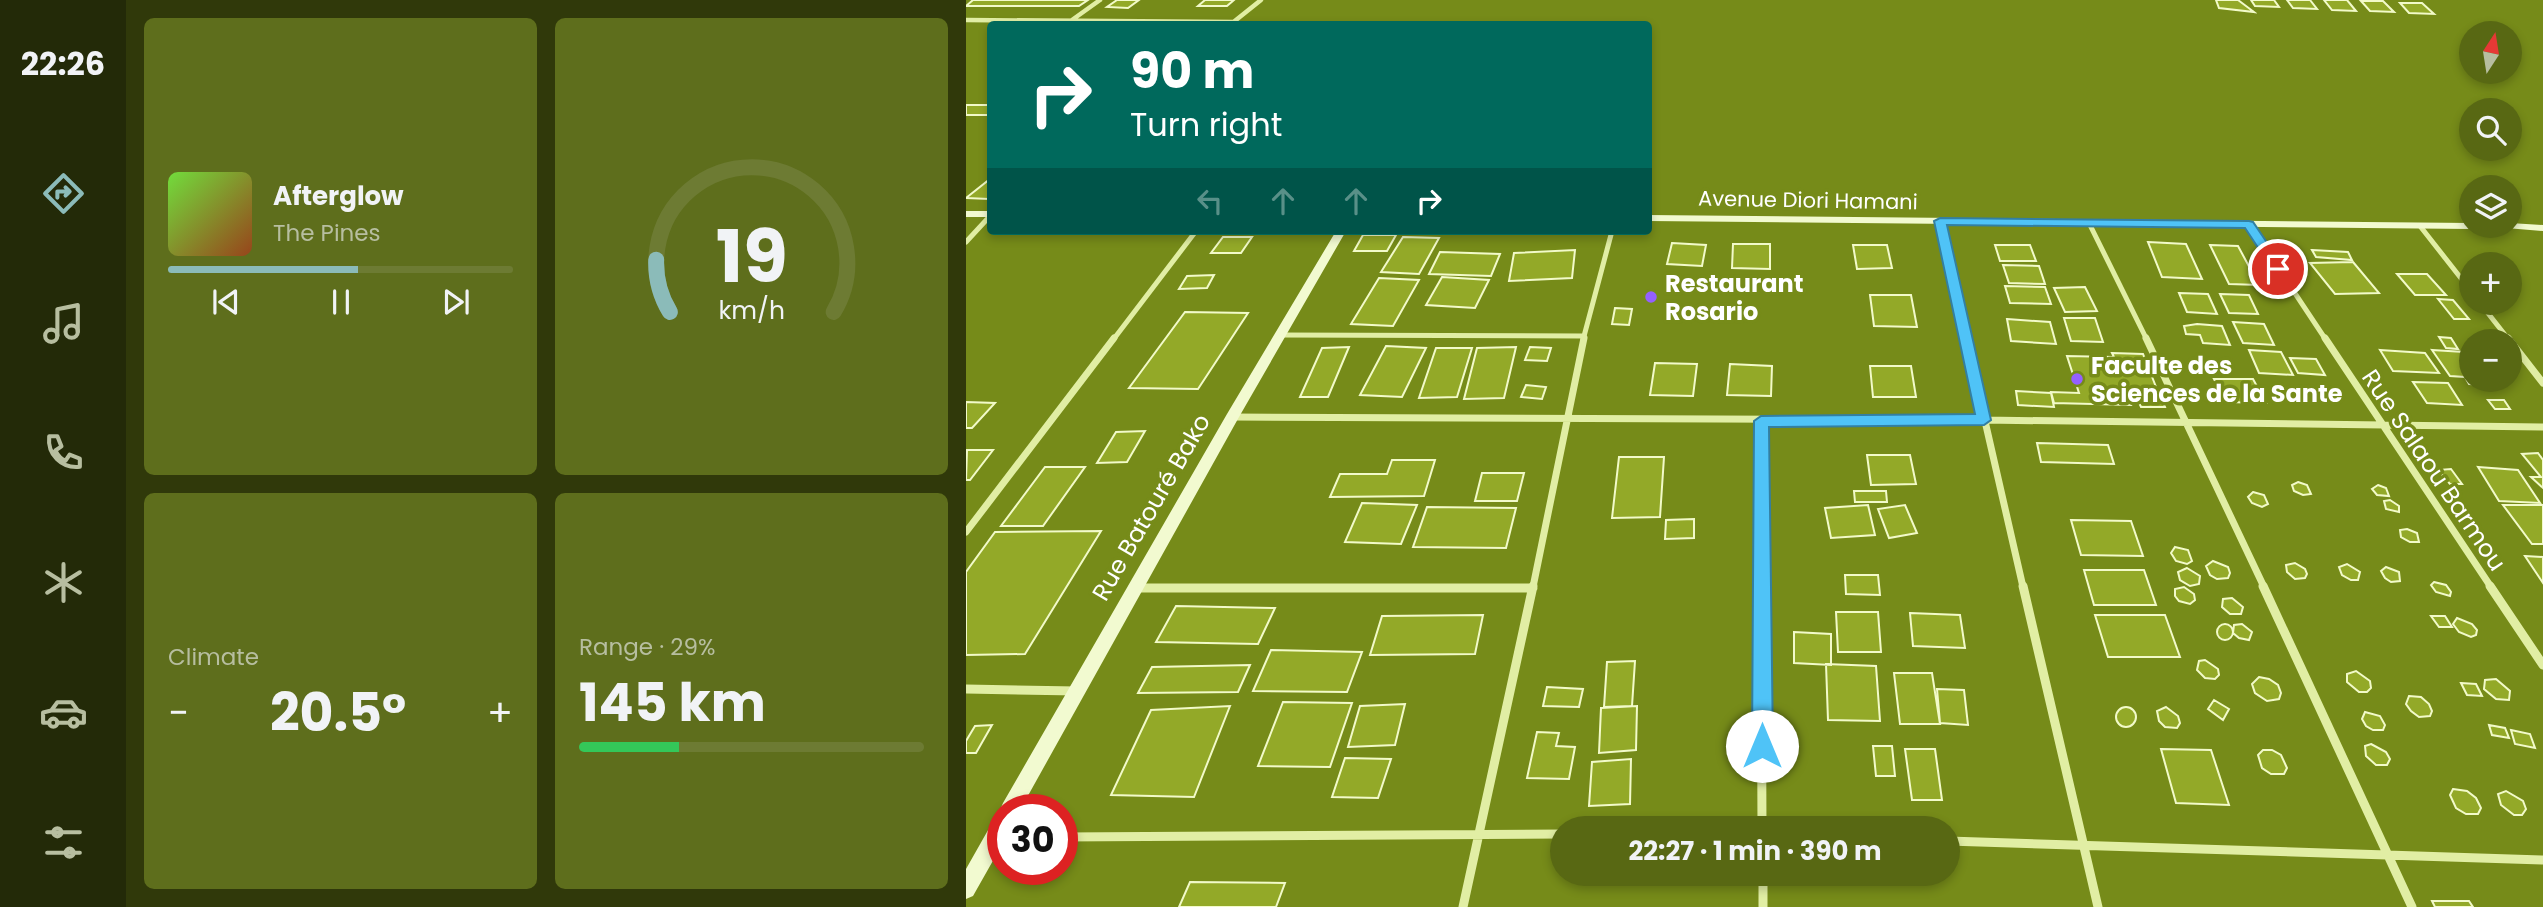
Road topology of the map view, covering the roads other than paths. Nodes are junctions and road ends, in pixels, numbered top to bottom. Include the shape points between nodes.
1 (1100, 0) edge
2 (1261, 0) edge
3 (966, 20) edge
4 (1071, 20) junction
5 (1125, 21) edge
6 (1235, 21) edge
7 (966, 214) edge
8 (987, 215) edge
9 (987, 218) edge
10 (1652, 218) edge
11 (1940, 221) junction
12 (2089, 223) junction
13 (2249, 224) junction
14 (2420, 226) junction
15 (2459, 226) edge
16 (2522, 227) edge
17 (2543, 228) edge
18 (1193, 235) edge
19 (1339, 235) edge
20 (1611, 235) edge
21 (966, 242) edge
22 (2459, 276) edge
23 (2489, 315) edge
24 (1280, 335) junction
25 (1584, 335) junction
26 (2543, 383) edge
27 (1232, 417) junction
28 (1567, 419) junction
29 (1984, 420) junction
30 (1761, 421) junction
31 (2188, 423) junction
32 (2381, 425) junction
33 (2543, 427) edge
34 (966, 532) edge
35 (1135, 588) junction
36 (1533, 588) junction
37 (2543, 666) edge
38 (966, 689) edge
39 (1077, 691) junction
40 (1019, 794) edge
41 (1762, 816) edge
42 (1480, 834) junction
43 (1550, 834) edge
44 (1078, 838) edge
45 (1960, 841) edge
46 (2083, 845) junction
47 (2388, 853) junction
48 (987, 854) edge
49 (2543, 860) edge
50 (1763, 886) edge
51 (966, 889) edge
52 (1463, 907) edge
53 (1763, 907) edge
54 (2098, 907) edge
55 (2412, 907) edge

1 - 4 street
2 - 6 street
3 - 4 street
4 - 5 street
7 - 8 main road
9 - 21 street
10 - 11 main road, Avenue Diori Hamani
11 - 12 main road, Avenue Diori Hamani
11 - 29 street
12 - 13 main road, Avenue Diori Hamani
12 - 31 street
13 - 14 main road, Avenue Diori Hamani
13 - 32 street, Rue Salaou Barmou
14 - 15 main road, Avenue Diori Hamani
14 - 22 street
16 - 17 main road
18 - 34 street
19 - 24 main road, Rue Batouré Bako
20 - 25 street
23 - 26 street
24 - 25 street
24 - 27 main road, Rue Batouré Bako
25 - 28 street
27 - 28 street
27 - 35 main road, Rue Batouré Bako
28 - 30 street
28 - 36 street
29 - 30 street
29 - 31 street
29 - 46 street
30 - 41 street
31 - 32 street
31 - 47 street
32 - 33 street
32 - 37 street, Rue Salaou Barmou
35 - 36 street
35 - 39 main road, Rue Batouré Bako
36 - 42 street
38 - 39 street
39 - 40 main road, Rue Batouré Bako
42 - 43 street
42 - 44 street
42 - 52 street
45 - 46 street
46 - 47 street
46 - 54 street
47 - 49 street
47 - 55 street
48 - 51 main road
50 - 53 street

